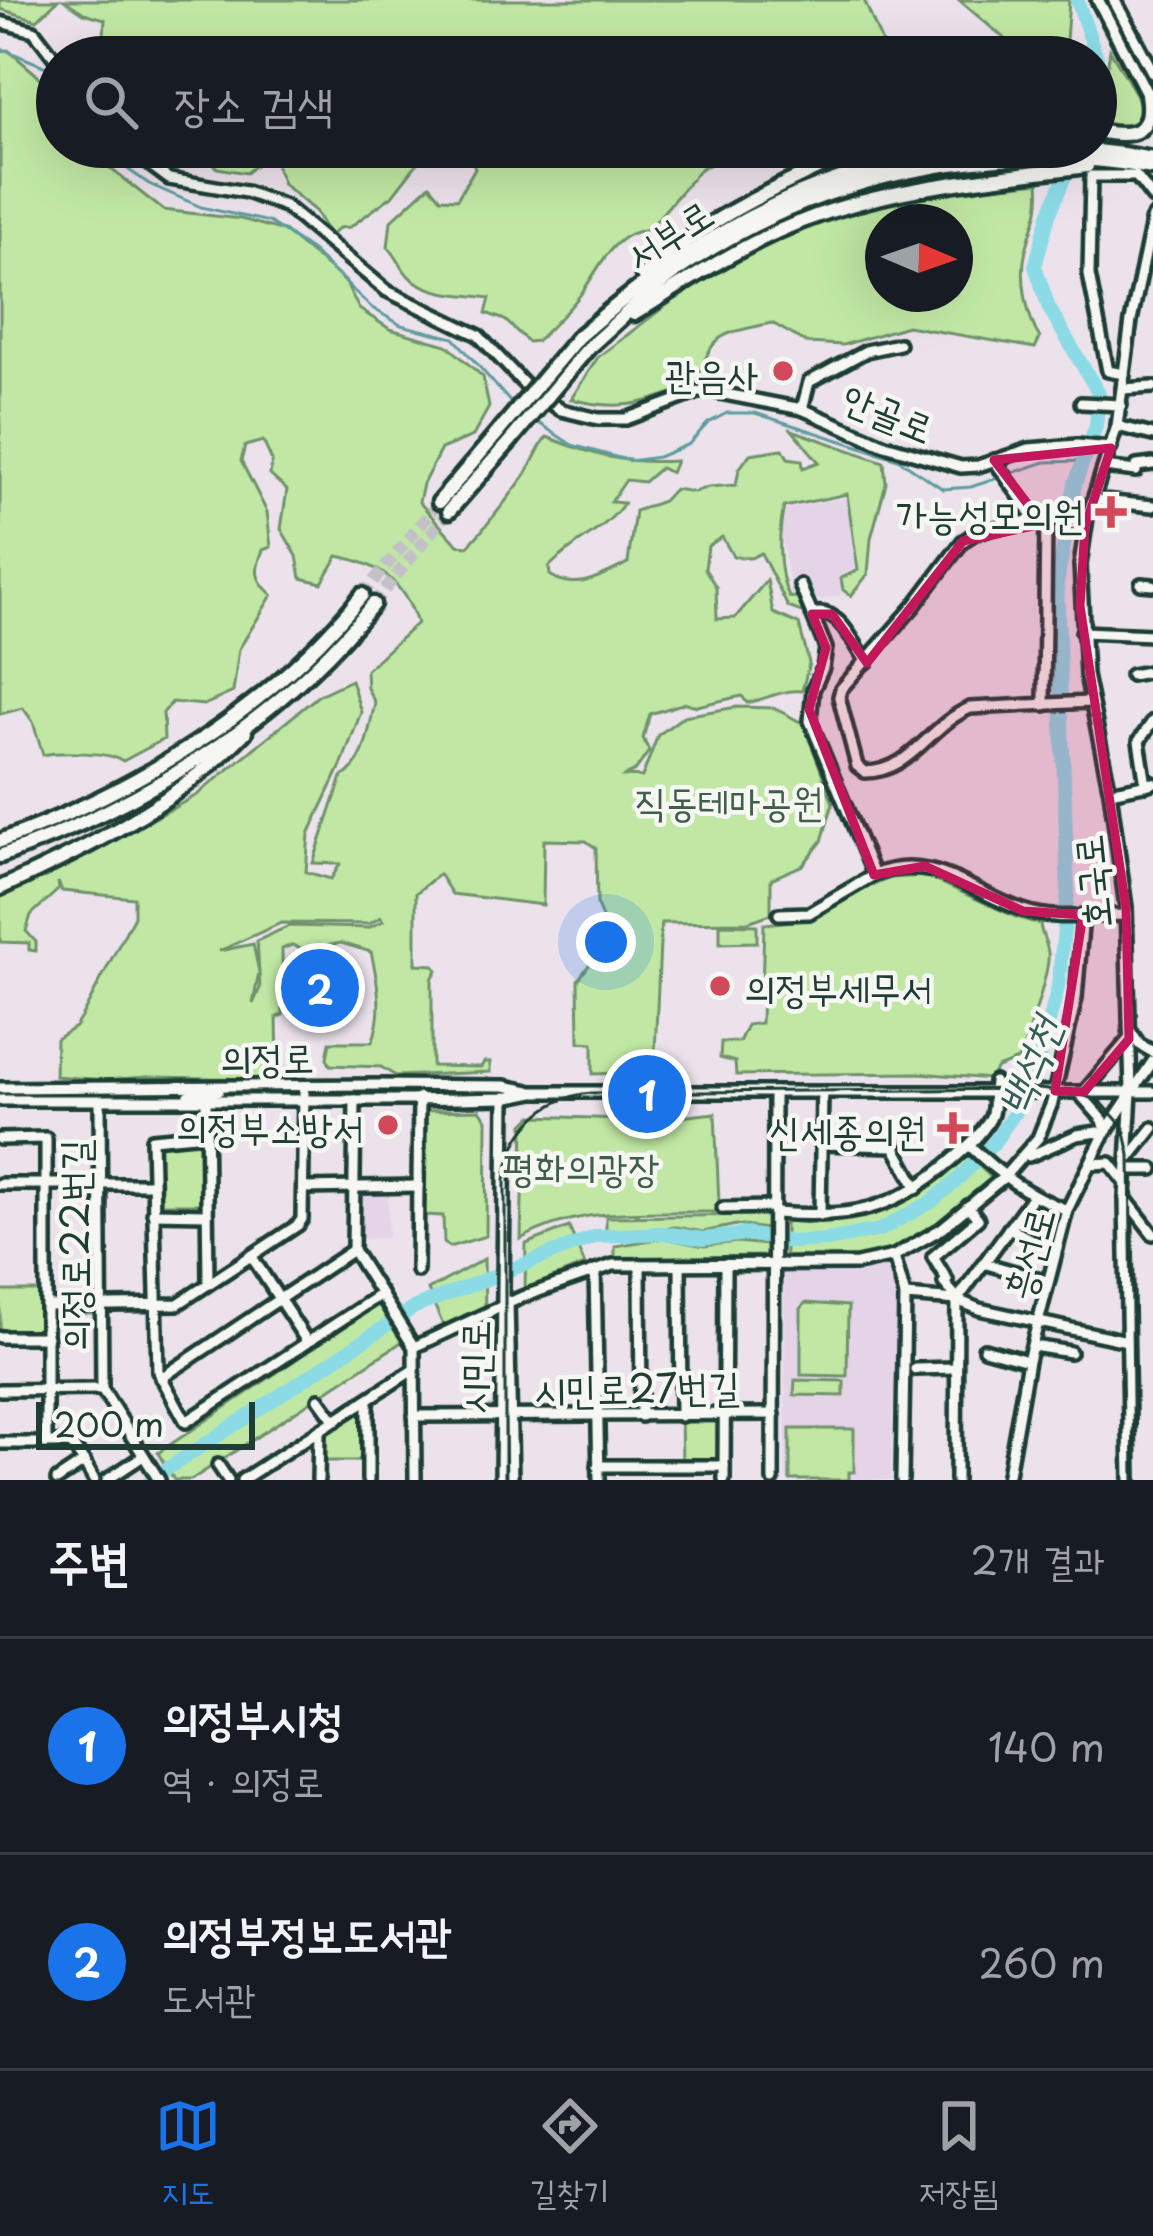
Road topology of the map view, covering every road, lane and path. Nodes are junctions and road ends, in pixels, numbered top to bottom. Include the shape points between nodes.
1 (1098, 0) edge
2 (1114, 0) edge
3 (0, 22) edge
4 (38, 36) edge
5 (1117, 36) edge
6 (1117, 36) edge
7 (1153, 74) edge
8 (1147, 94) junction
9 (1153, 113) edge
10 (1117, 135) edge
11 (1117, 143) edge
12 (1117, 163) edge
13 (1153, 166) edge
14 (155, 168) edge
15 (820, 168) edge
16 (874, 168) edge
17 (923, 168) edge
18 (1090, 171) junction
19 (1153, 198) edge
20 (1153, 219) edge
21 (1148, 266) edge
22 (612, 308) junction
23 (608, 331) junction
24 (583, 342) junction
25 (899, 344) dead end
26 (1124, 374) junction
27 (1153, 387) edge
28 (1123, 388) junction
29 (1081, 403) dead end
30 (1120, 405) junction
31 (802, 409) junction
32 (1117, 425) junction
33 (1153, 435) edge
34 (1106, 448) junction
35 (1153, 464) edge
36 (1104, 467) junction
37 (999, 469) junction
38 (1093, 500) junction
39 (1153, 506) edge
40 (444, 507) tunnel mouth
41 (1044, 518) junction
42 (1085, 527) junction
43 (800, 585) dead end
44 (812, 614) junction
45 (1082, 632) junction
46 (1153, 635) edge
47 (867, 662) junction
48 (1153, 671) edge
49 (1131, 675) dead end
50 (276, 700) junction
51 (1084, 703) junction
52 (1049, 705) junction
53 (1153, 721) edge
54 (1150, 784) edge
55 (1110, 792) junction
56 (0, 841) edge
57 (0, 856) edge
58 (874, 875) junction
59 (0, 888) edge
60 (779, 914) dead end
61 (1083, 915) junction
62 (1126, 915) junction
63 (1129, 1034) junction
64 (1153, 1056) edge
65 (303, 1086) junction
66 (505, 1086) junction
67 (0, 1088) edge
68 (107, 1088) junction
69 (229, 1088) junction
70 (996, 1088) junction
71 (1053, 1091) junction
72 (534, 1092) junction
73 (774, 1092) junction
74 (822, 1092) junction
75 (1079, 1092) junction
76 (1131, 1092) junction
77 (1153, 1092) edge
78 (419, 1098) junction
79 (505, 1098) junction
80 (304, 1099) junction
81 (0, 1100) edge
82 (355, 1100) junction
83 (206, 1101) junction
84 (101, 1102) junction
85 (1153, 1128) edge
86 (206, 1134) junction
87 (1105, 1134) junction
88 (0, 1138) edge
89 (820, 1144) junction
90 (969, 1145) junction
91 (1024, 1158) junction
92 (1090, 1164) junction
93 (1129, 1166) junction
94 (1153, 1169) edge
95 (1004, 1178) junction
96 (1125, 1182) junction
97 (0, 1184) edge
98 (46, 1184) junction
99 (101, 1184) junction
100 (152, 1184) junction
101 (354, 1186) junction
102 (418, 1186) junction
103 (303, 1188) junction
104 (917, 1188) junction
105 (1032, 1197) junction
106 (1125, 1198) junction
107 (968, 1206) junction
108 (723, 1208) dead end
109 (1067, 1210) junction
110 (153, 1213) junction
111 (207, 1214) junction
112 (776, 1214) junction
113 (820, 1215) junction
114 (1009, 1228) junction
115 (1153, 1234) edge
116 (353, 1250) junction
117 (1054, 1252) junction
118 (894, 1256) junction
119 (252, 1257) junction
120 (776, 1263) junction
121 (640, 1264) junction
122 (680, 1264) junction
123 (724, 1264) junction
124 (982, 1264) junction
125 (595, 1270) junction
126 (417, 1271) dead end
127 (1047, 1281) junction
128 (208, 1284) junction
129 (905, 1296) junction
130 (383, 1297) junction
131 (957, 1299) junction
132 (280, 1300) junction
133 (505, 1303) junction
134 (46, 1306) junction
135 (102, 1306) junction
136 (157, 1306) junction
137 (1040, 1321) junction
138 (0, 1337) edge
139 (47, 1337) junction
140 (306, 1340) junction
141 (1126, 1341) junction
142 (412, 1343) junction
143 (1034, 1346) junction
144 (984, 1348) dead end
145 (1070, 1352) dead end
146 (1028, 1361) junction
147 (955, 1368) junction
148 (915, 1369) dead end
149 (413, 1370) junction
150 (161, 1378) junction
151 (102, 1389) junction
152 (0, 1390) edge
153 (47, 1390) junction
154 (319, 1399) dead end
155 (368, 1400) junction
156 (774, 1414) junction
157 (725, 1415) junction
158 (414, 1416) junction
159 (506, 1416) junction
160 (641, 1416) junction
161 (681, 1416) junction
162 (598, 1417) junction
163 (335, 1421) junction
164 (319, 1431) junction
165 (0, 1443) edge
166 (46, 1443) junction
167 (143, 1456) junction
168 (84, 1462) junction
169 (218, 1465) dead end
170 (598, 1466) junction
171 (724, 1466) junction
172 (57, 1480) edge
173 (94, 1480) edge
174 (106, 1480) edge
175 (159, 1480) edge
176 (228, 1480) edge
177 (242, 1480) edge
178 (318, 1480) edge
179 (368, 1480) edge
180 (415, 1480) edge
181 (501, 1480) edge
182 (512, 1480) edge
183 (598, 1480) edge
184 (724, 1480) edge
185 (773, 1480) edge
186 (902, 1480) edge
187 (956, 1480) edge
188 (1007, 1480) edge
189 (1130, 1480) edge

1 - 5 main road
2 - 7 main road
3 - 4 street
6 - 8 main road
8 - 9 main road
8 - 10 highway via 1141,129
11 - 13 highway
12 - 13 highway, 서부로
13 - 18 highway
14 - 31 street via 285,206 387,291 478,335 561,410 626,419 704,390
15 - 22 highway via 702,227
16 - 22 highway, 서부로 via 818,184 681,257
17 - 23 highway, 서부로 via 779,212 687,264
18 - 19 street via 1136,176
18 - 23 highway via 897,194 802,221 740,249
18 - 26 street via 1090,286 1108,371
20 - 21 street, 호국로
21 - 26 street, 호국로
22 - 24 highway, 서부로
23 - 24 highway, 서부로
24 - 40 highway, 서부로, bridge
25 - 31 street, 안골로 via 866,351 809,382
26 - 28 street, 호국로
27 - 28 street
28 - 30 street, 호국로
29 - 30 street
30 - 32 street, 호국로
31 - 37 street, 안골로 via 935,462
32 - 33 street
32 - 34 street, 호국로
34 - 36 street, 호국로
34 - 37 street, 안골로 via 1029,448
35 - 36 street via 1131,472
36 - 38 street, 호국로
37 - 41 street
38 - 39 street
38 - 42 street, 호국로
41 - 42 street
41 - 47 street via 963,541
41 - 52 street
42 - 45 street, 호국로
43 - 44 street
44 - 47 street via 832,614
44 - 58 street via 826,648 810,721
45 - 46 street
45 - 51 street, 호국로
47 - 52 street via 841,689 857,766 865,772 893,767 970,707
48 - 49 street
50 - 56 highway via 326,656 367,600 184,750
50 - 57 highway via 156,784
50 - 59 highway via 219,760 170,796
51 - 52 street
51 - 55 street, 호국로
53 - 54 street via 1139,741
54 - 55 street
55 - 62 street, 호국로
58 - 60 street via 809,913
58 - 61 street via 925,866 1023,910
61 - 62 street
61 - 71 street via 1076,998
62 - 63 street, 호국로
63 - 64 street
63 - 75 street
63 - 76 street, 호국로
64 - 76 street, 흥선로
65 - 66 street, 의정로
65 - 69 street, 의정로
65 - 80 street
66 - 72 street, 의정로
66 - 79 street
67 - 68 street, 의정로
68 - 69 street, 의정로
68 - 84 street via 75,1096
69 - 83 street via 189,1095
70 - 71 street, 의정로
70 - 74 street, 의정로
70 - 90 street via 993,1115
71 - 75 street
71 - 91 street via 1046,1123
72 - 73 street, 의정로
72 - 79 street, 의정로
73 - 74 street, 의정로
73 - 112 street
74 - 89 street
75 - 76 street
75 - 87 street
76 - 77 street
76 - 87 street, 흥선로
76 - 93 street, 호국로
78 - 79 street, 의정로
78 - 82 street, 의정로
78 - 102 street
79 - 133 street, 시민로
80 - 82 street, 의정로
80 - 83 street, 의정로
80 - 103 street
81 - 84 street, 의정로
82 - 101 street
83 - 84 street, 의정로
83 - 86 street
84 - 99 street, 의정로22번길
85 - 93 street
86 - 100 street via 152,1139
86 - 111 street
87 - 91 street via 1077,1136
87 - 92 street, 흥선로
88 - 98 street via 46,1138
89 - 104 street via 894,1146
89 - 113 street
90 - 95 street
90 - 104 street
91 - 95 street
92 - 96 street via 1110,1162
92 - 109 street, 흥선로
93 - 94 street
93 - 96 street, 호국로
95 - 105 street
95 - 107 street
96 - 106 street, 호국로
97 - 98 street
98 - 99 street
98 - 134 street
99 - 100 street
99 - 135 street, 의정로22번길
100 - 110 street
101 - 102 street
101 - 103 street
101 - 116 street
102 - 126 street
103 - 119 street via 298,1226
104 - 113 street via 867,1211
105 - 109 street
105 - 114 street
106 - 115 street
106 - 141 street, 호국로
107 - 118 street
107 - 131 street via 978,1219 933,1257
108 - 112 street via 771,1207
109 - 117 street, 흥선로
110 - 111 street
110 - 136 street
111 - 128 street
112 - 113 street
112 - 120 street
114 - 117 street
114 - 124 street
116 - 130 street
116 - 132 street
117 - 127 street, 흥선로
118 - 120 street
118 - 129 street
119 - 128 street
119 - 132 street
120 - 123 street
120 - 156 street
121 - 122 street
121 - 125 street
121 - 160 street
122 - 123 street
122 - 161 street
123 - 157 street
124 - 127 street
124 - 131 street
125 - 133 street
125 - 162 street
127 - 137 street, 흥선로
128 - 136 street via 178,1304
129 - 131 street
129 - 186 street
130 - 140 street
130 - 142 street
131 - 137 street
131 - 147 street
132 - 140 street
132 - 150 street
133 - 142 street
133 - 159 street, 시민로
134 - 135 street
134 - 139 street
135 - 136 street
135 - 151 street, 의정로22번길
136 - 150 street
137 - 141 street
137 - 143 street, 흥선로
138 - 139 street
139 - 153 street
140 - 150 street via 187,1422
141 - 189 street, 호국로
142 - 149 street
143 - 145 street
143 - 146 street, 흥선로
144 - 146 street
146 - 188 street, 흥선로
147 - 148 street
147 - 187 street
149 - 155 street
149 - 158 street
151 - 153 street
151 - 167 street
152 - 153 street
153 - 166 street
154 - 163 street
155 - 163 street
155 - 179 street
156 - 157 street, 시민로27번길
156 - 185 street
157 - 161 street, 시민로27번길
157 - 171 street
158 - 159 street, 시민로27번길
158 - 180 street
159 - 162 street, 시민로27번길
159 - 181 street, 시민로
159 - 182 street, 시민로
160 - 161 street, 시민로27번길
160 - 162 street, 시민로27번길
162 - 170 street
163 - 164 street
164 - 177 street
164 - 178 street
165 - 166 street
166 - 168 street via 71,1443
167 - 174 street
167 - 175 street
168 - 172 street
168 - 173 street
169 - 176 street
170 - 171 street
170 - 183 street
171 - 184 street

